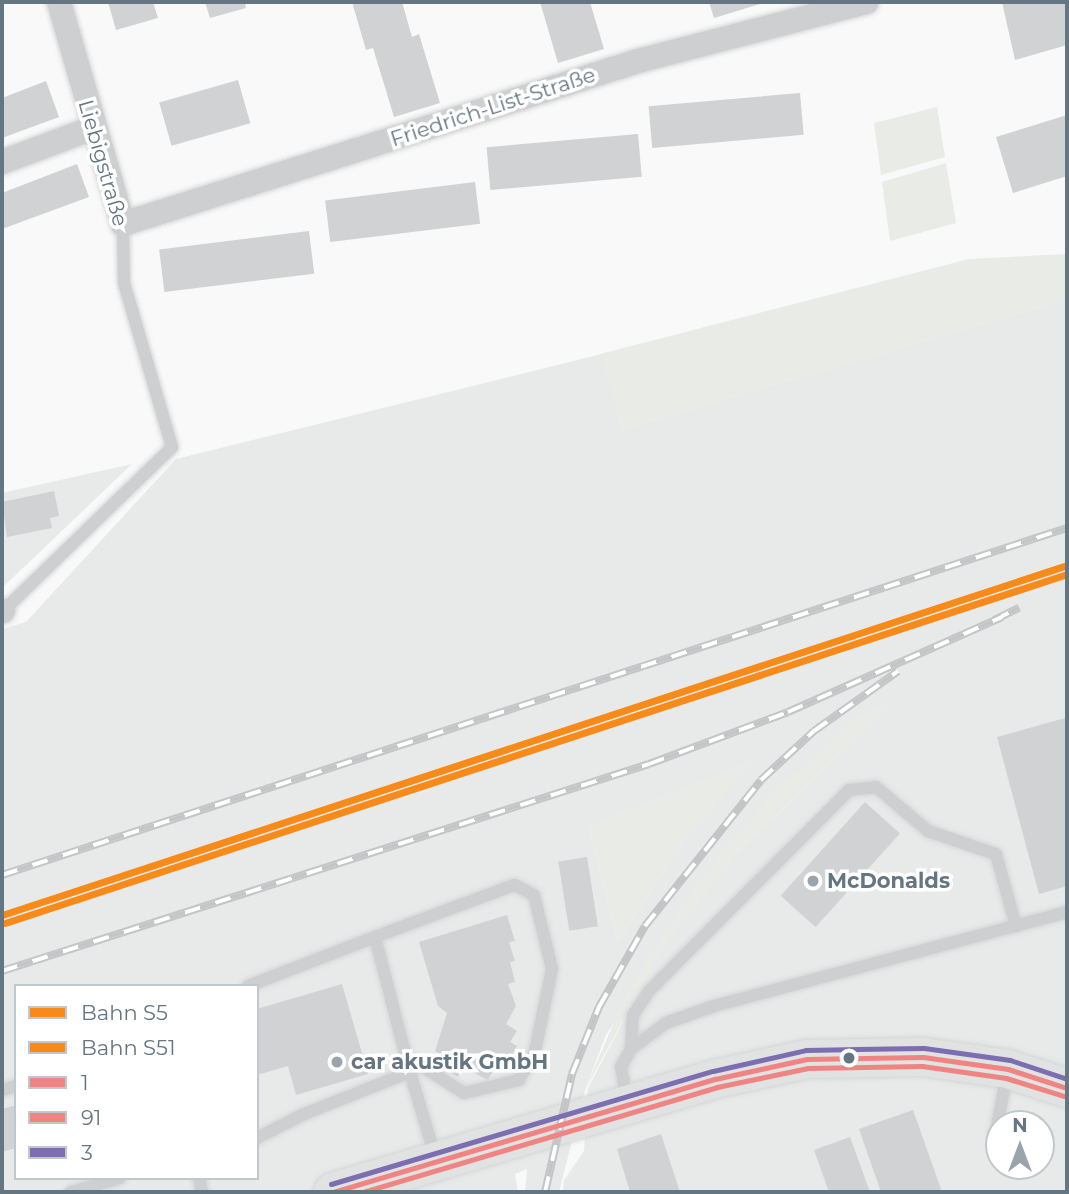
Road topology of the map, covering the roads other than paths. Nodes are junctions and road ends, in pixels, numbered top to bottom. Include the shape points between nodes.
1 (59, 2) edge
2 (866, 2) edge
3 (93, 128) junction
4 (2, 162) edge
5 (123, 224) junction
6 (2, 611) edge
7 (1067, 912) edge
8 (1016, 926) junction
9 (375, 937) junction
10 (253, 984) edge
11 (631, 1049) junction
12 (407, 1058) junction
13 (1008, 1069) junction
14 (410, 1072) junction
15 (1067, 1088) edge
16 (628, 1105) junction
17 (1000, 1110) edge
18 (259, 1137) edge
19 (437, 1163) junction
20 (113, 1180) edge
21 (71, 1192) edge
22 (333, 1192) edge

1 - 3 street, Liebigstraße
2 - 5 street, Friedrich-List-Straße via 638,61
3 - 4 street
3 - 5 street, Liebigstraße
5 - 6 lane, Liebigstraße via 124,284 172,447
7 - 8 lane
8 - 11 lane via 714,1006 649,1032
8 - 11 lane via 996,854 928,831 876,787 849,790 649,991 633,1015
9 - 10 lane
9 - 12 lane
9 - 12 lane via 514,885 534,895 552,969 535,1051 519,1080 464,1093
11 - 16 lane via 621,1079
12 - 14 lane
13 - 15 main road
13 - 16 main road via 882,1054 807,1059 740,1072
13 - 17 lane
14 - 18 lane via 303,1114
14 - 19 lane
16 - 19 main road
19 - 22 main road
20 - 21 lane

